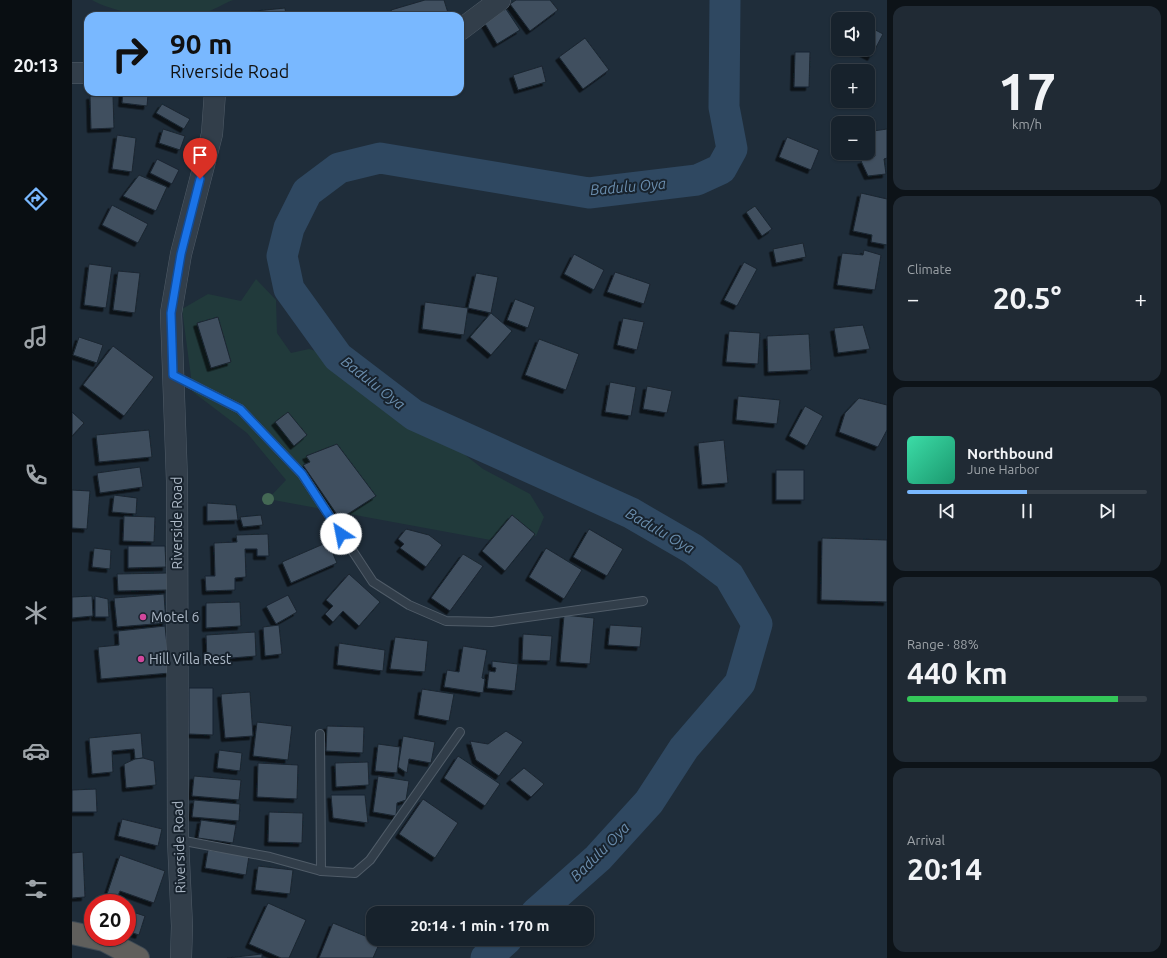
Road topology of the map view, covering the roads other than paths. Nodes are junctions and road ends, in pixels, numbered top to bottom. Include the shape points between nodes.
1 (500, 0) edge
2 (464, 27) edge
3 (72, 73) edge
4 (84, 73) edge
5 (215, 96) edge
6 (173, 375) junction
7 (643, 601) dead end
8 (460, 732) dead end
9 (320, 734) dead end
10 (178, 840) junction
11 (321, 871) junction
12 (72, 933) edge
13 (138, 958) edge
14 (181, 958) edge

1 - 2 street
3 - 4 street
5 - 6 street, Riverside Road via 212,134 181,254 171,313
6 - 7 lane via 240,409 302,474 373,582 409,605 446,621 492,622
6 - 10 street, Riverside Road via 177,481
8 - 11 lane via 370,860 355,873
9 - 11 lane
10 - 11 lane
10 - 14 street, Riverside Road
12 - 13 highway via 104,940

